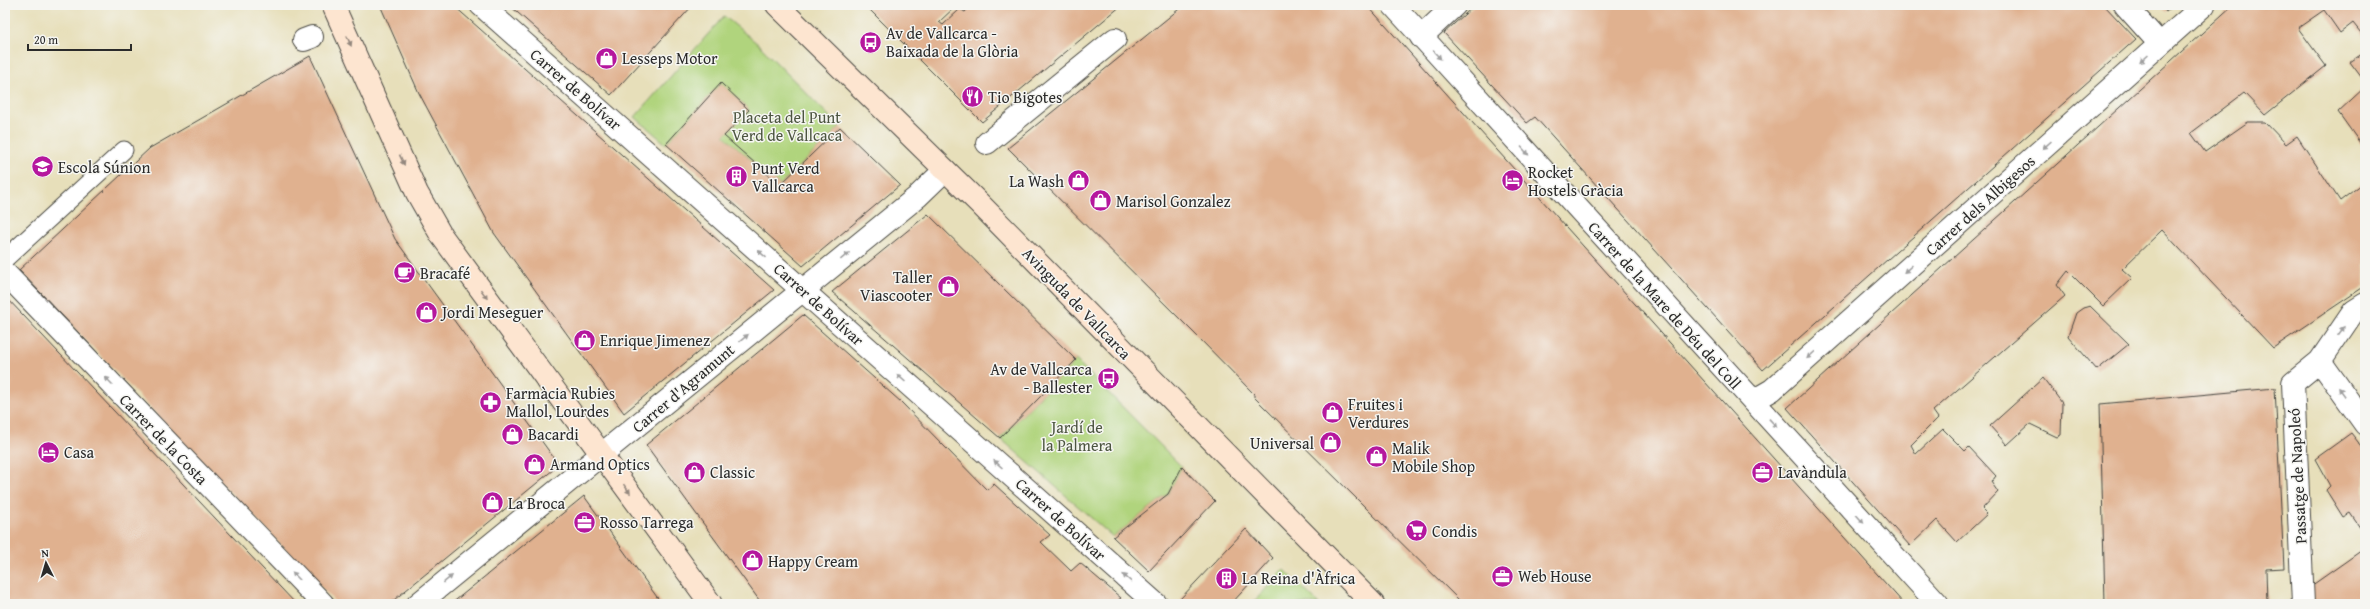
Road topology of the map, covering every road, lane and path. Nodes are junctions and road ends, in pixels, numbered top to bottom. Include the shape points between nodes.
1 (333, 5) edge
2 (481, 5) edge
3 (777, 5) edge
4 (1393, 5) edge
5 (1455, 5) edge
6 (2125, 5) edge
7 (2204, 5) edge
8 (1421, 37) junction
9 (1115, 39) dead end
10 (2160, 44) junction
11 (988, 143) dead end
12 (124, 150) dead end
13 (945, 170) junction
14 (5, 259) edge
15 (5, 273) edge
16 (802, 289) junction
17 (2365, 304) edge
18 (2320, 361) junction
19 (1753, 401) junction
20 (2365, 424) edge
21 (602, 455) junction
22 (323, 604) edge
23 (418, 604) edge
24 (711, 604) edge
25 (1156, 604) edge
26 (1374, 604) edge
27 (1938, 604) edge
28 (2303, 604) edge

1 -> 21 main road via 417,193 442,235
16 -> 2 street, Carrer de Bolívar
3 - 13 main road, Avinguda de Vallcarca
4 - 8 street, Carrer de la Mare de Déu del Coll
5 - 8 street
6 - 10 street
7 - 10 street, Carrer dels Albigesos
8 -> 19 street, Carrer de la Mare de Déu del Coll
9 - 11 street
10 -> 19 street, Carrer dels Albigesos via 1772,390
12 - 14 lane
16 -> 13 street, Carrer d'Agramunt via 916,197
13 - 26 main road, Avinguda de Vallcarca
22 -> 15 street, Carrer de la Costa
21 -> 16 street, Carrer d'Agramunt
25 -> 16 street, Carrer de Bolívar
18 -> 17 street via 2354,311
20 -> 18 street
18 - 28 street, Passatge de Napoleó via 2293,383
19 -> 27 street, Carrer de la Mare de Déu del Coll
23 -> 21 street, Carrer d'Agramunt
21 -> 24 main road

